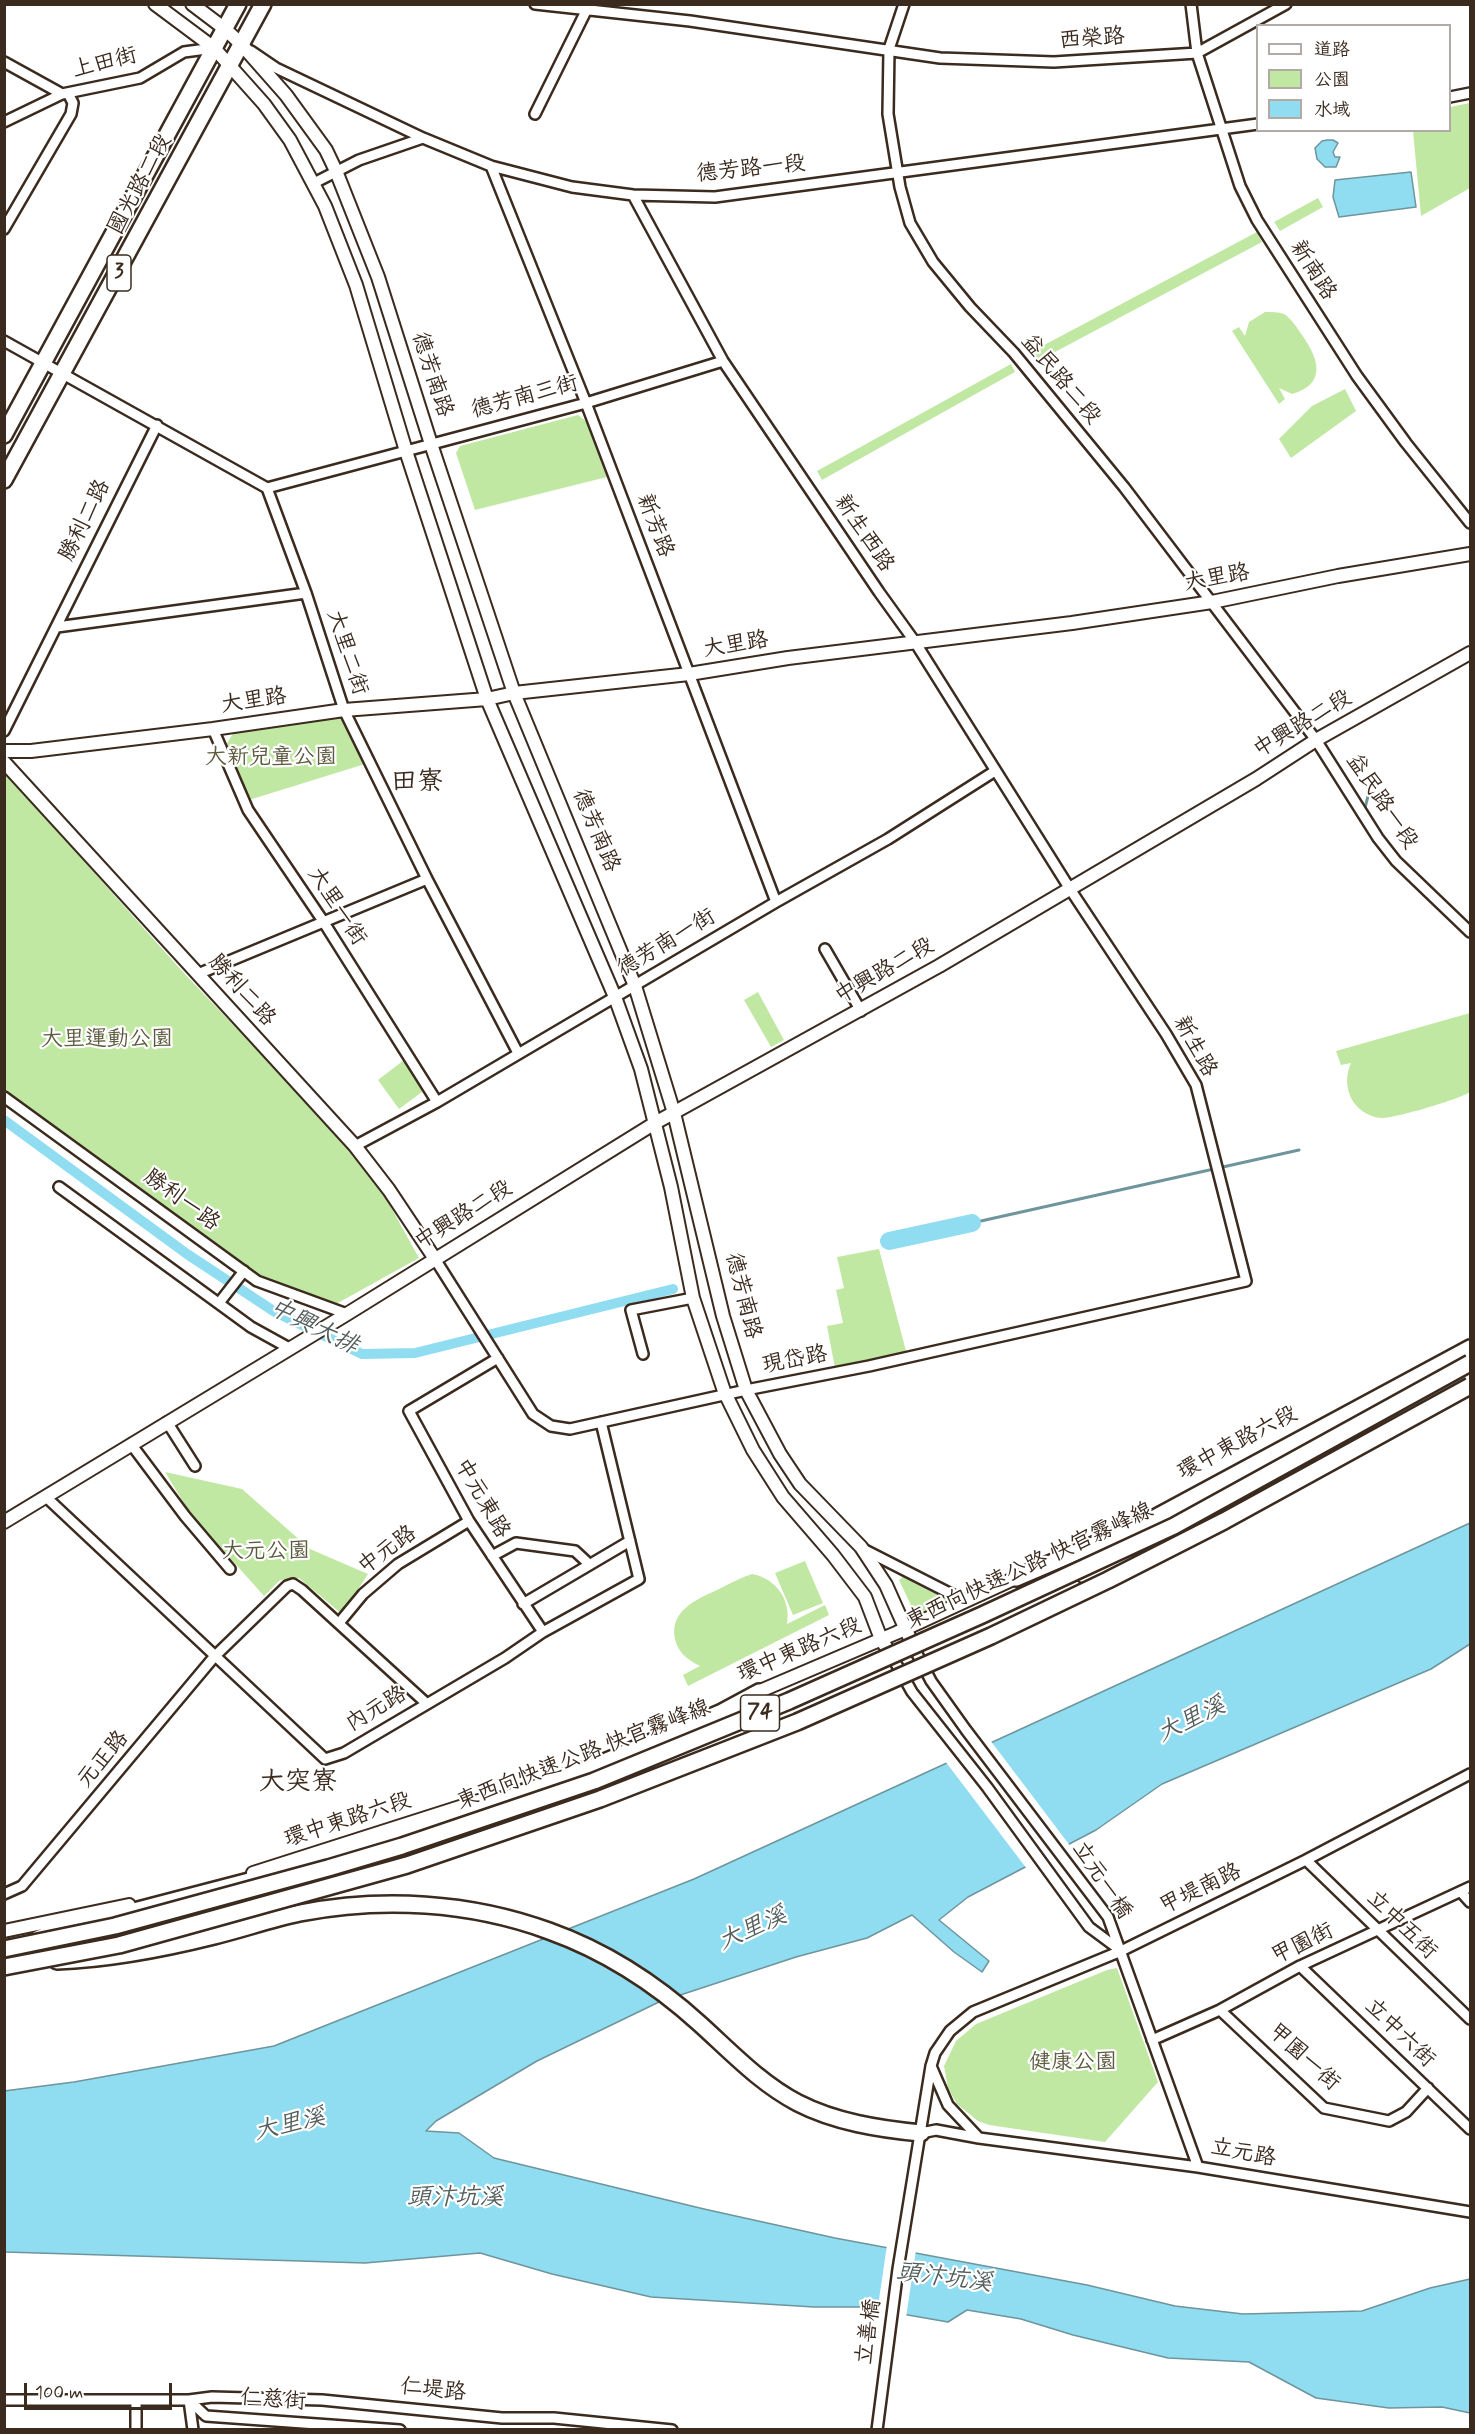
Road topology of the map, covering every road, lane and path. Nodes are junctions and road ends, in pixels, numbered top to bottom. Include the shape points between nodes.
1 (155, 4) edge
2 (192, 4) edge
3 (238, 4) edge
4 (264, 4) edge
5 (535, 4) edge
6 (904, 4) edge
7 (1191, 4) edge
8 (1286, 4) edge
9 (588, 7) edge
10 (225, 29) junction
11 (242, 44) junction
12 (214, 48) junction
13 (889, 49) junction
14 (1197, 53) junction
15 (4, 62) edge
16 (230, 64) junction
17 (1470, 93) edge
18 (65, 94) junction
19 (1451, 97) edge
20 (535, 114) dead end
21 (4, 122) edge
22 (1256, 124) edge
23 (1222, 130) junction
24 (423, 138) junction
25 (491, 166) junction
26 (336, 171) junction
27 (897, 171) junction
28 (314, 183) junction
29 (633, 195) junction
30 (4, 229) edge
31 (4, 341) edge
32 (723, 361) junction
33 (43, 364) junction
34 (62, 375) junction
35 (586, 403) junction
36 (157, 425) junction
37 (4, 435) edge
38 (431, 444) junction
39 (406, 451) junction
40 (4, 480) edge
41 (267, 488) junction
42 (1470, 523) edge
43 (1470, 554) edge
44 (306, 592) junction
45 (1212, 602) junction
46 (57, 627) junction
47 (915, 642) junction
48 (1470, 653) edge
49 (689, 674) junction
50 (514, 693) junction
51 (487, 699) junction
52 (344, 710) junction
53 (213, 729) junction
54 (4, 731) edge
55 (1316, 740) junction
56 (4, 751) edge
57 (4, 762) edge
58 (996, 771) junction
59 (427, 879) junction
60 (1070, 889) junction
61 (776, 902) junction
62 (323, 921) junction
63 (1470, 932) edge
64 (825, 949) dead end
65 (198, 974) junction
66 (635, 986) junction
67 (615, 997) junction
68 (861, 1011) junction
69 (518, 1053) junction
70 (4, 1097) edge
71 (436, 1102) junction
72 (674, 1113) junction
73 (655, 1124) junction
74 (355, 1146) junction
75 (59, 1187) dead end
76 (435, 1259) junction
77 (244, 1271) junction
78 (1246, 1281) joint
79 (693, 1298) junction
80 (219, 1303) junction
81 (347, 1314) junction
82 (1470, 1343) edge
83 (292, 1347) junction
84 (1470, 1348) edge
85 (643, 1354) dead end
86 (498, 1358) junction
87 (1470, 1363) edge
88 (1470, 1371) edge
89 (1470, 1386) edge
90 (746, 1390) junction
91 (727, 1395) junction
92 (167, 1422) junction
93 (601, 1422) junction
94 (131, 1444) junction
95 (195, 1466) dead end
96 (46, 1497) junction
97 (469, 1521) junction
98 (4, 1522) edge
99 (630, 1541) junction
100 (861, 1547) junction
101 (492, 1556) junction
102 (589, 1564) junction
103 (230, 1569) dead end
104 (1016, 1578) junction
105 (965, 1601) junction
106 (523, 1604) junction
107 (339, 1623) junction
108 (904, 1629) junction
109 (543, 1632) junction
110 (881, 1639) junction
111 (915, 1650) junction
112 (214, 1657) junction
113 (894, 1660) junction
114 (759, 1692) junction
115 (426, 1703) junction
116 (1470, 1775) edge
117 (1305, 1860) junction
118 (1470, 1887) edge
119 (1461, 1892) junction
120 (4, 1894) edge
121 (1470, 1902) edge
122 (4, 1931) edge
123 (1378, 1931) junction
124 (24, 1946) junction
125 (4, 1949) edge
126 (1121, 1951) junction
127 (4, 1959) edge
128 (30, 1962) junction
129 (1300, 1966) junction
130 (4, 1967) edge
131 (1220, 2010) junction
132 (1470, 2019) edge
133 (1152, 2040) junction
134 (931, 2066) junction
135 (1428, 2088) junction
136 (1470, 2129) edge
137 (921, 2133) junction
138 (979, 2138) junction
139 (1198, 2167) junction
140 (1470, 2212) edge
141 (4, 2400) edge
142 (136, 2400) junction
143 (189, 2400) junction
144 (136, 2430) edge
145 (193, 2430) edge
146 (400, 2430) edge
147 (672, 2430) edge
148 (877, 2430) edge

1 - 12 street, 德芳南路
2 - 10 street, 德芳南路
3 - 10 main road, 國光路二段 / 3
4 - 11 main road, 國光路二段 / 3
5 - 9 street, 西榮路
6 - 13 street, 益民路二段
7 - 14 street, 新南路
8 - 14 street, 西榮路
9 - 13 street, 西榮路
9 - 20 street
10 - 11 street, 德芳南路
10 - 12 main road, 國光路二段 / 3
11 - 16 main road, 國光路二段 / 3
11 - 24 street, 德芳路一段 via 276,68
11 - 26 street, 德芳南路 via 286,95 326,150
12 - 16 street, 德芳南路
12 - 18 street, 上田街 via 184,52 140,78
12 - 33 main road, 國光路二段 / 3
13 - 14 street, 西榮路 via 940,58 1054,62
13 - 27 street, 益民路二段 via 888,114
14 - 23 street, 新南路
15 - 18 street
16 - 28 street, 德芳南路 via 277,122
16 - 34 main road, 國光路二段 / 3
17 - 19 street
18 - 21 street, 上田街
18 - 30 street via 73,103 70,114
22 - 23 street, 德芳路一段
23 - 27 street, 德芳路一段
23 - 42 street, 新南路 via 1240,186 1268,239 1383,413
24 - 25 street, 德芳路一段
24 - 26 street
25 - 29 street, 德芳路一段 via 572,186
25 - 35 street, 新芳路
26 - 28 street
26 - 38 street, 德芳南路 via 378,277
27 - 29 street, 德芳路一段 via 715,197
27 - 45 street, 益民路二段 via 910,223 933,262 1055,402
28 - 39 street, 德芳南路 via 356,285
29 - 32 street, 新生西路
31 - 33 street
32 - 35 street, 德芳南三街
32 - 47 street, 新生西路
33 - 34 street
33 - 37 main road, 國光路二段 / 3
34 - 36 street
34 - 40 main road, 國光路二段 / 3
35 - 38 street, 德芳南三街
35 - 49 street, 新芳路
36 - 41 street
36 - 46 street, 勝利二路
38 - 39 street, 德芳南三街
38 - 50 street, 德芳南路
39 - 41 street, 德芳南三街
39 - 51 street, 德芳南路
41 - 44 street, 大里二街
43 - 45 street, 大里路
44 - 46 street
44 - 52 street, 大里二街
45 - 47 street, 大里路
45 - 55 street, 益民路二段
46 - 54 street, 勝利二路
47 - 49 street, 大里路
47 - 58 street, 新生西路
48 - 55 street, 中興路二段
49 - 50 street, 大里路
49 - 61 street, 新芳路
50 - 51 street, 大里路
50 - 66 street, 德芳南路
51 - 52 street, 大里路
51 - 67 street, 德芳南路
52 - 53 street, 大里路
52 - 59 street, 大里二街
53 - 56 street, 大里路
53 - 62 street, 大里一街 via 248,810
55 - 60 street, 中興路二段
55 - 63 street, 益民路一段 via 1396,861
57 - 65 street, 勝利二路
58 - 60 street, 新生西路
58 - 61 street, 德芳南一街 via 888,839
59 - 62 street
59 - 69 street, 大里二街
60 - 68 street, 中興路二段
60 - 78 street, 新生路 via 1196,1085
61 - 66 street, 德芳南一街
62 - 65 street
62 - 71 street, 大里一街
64 - 68 street
65 - 74 street, 勝利二路
66 - 67 street, 德芳南一街
66 - 72 street, 德芳南路
67 - 69 street, 德芳南一街
67 - 73 street, 德芳南路 via 641,1069
68 - 72 street, 中興路二段
69 - 71 street, 德芳南一街
70 - 77 street, 勝利一路
71 - 74 street, 德芳南一街
72 - 73 street, 中興路二段
72 - 90 street, 德芳南路 via 723,1316
73 - 76 street, 中興路二段
73 - 79 street, 德芳南路
74 - 76 street, 勝利二路
75 - 80 street
76 - 81 street, 中興路二段
76 - 86 street, 現岱路
77 - 80 street
77 - 81 street, 勝利一路 via 257,1281
78 - 90 street, 現岱路
79 - 85 street via 631,1310
79 - 91 street, 德芳南路
80 - 83 street via 252,1327
81 - 83 street, 中興路二段
82 - 104 street, 環中東路六段 via 1140,1519
83 - 92 street
84 - 104 main road via 1145,1523
86 - 93 street, 現岱路 via 540,1420 570,1429
86 - 97 street, 中元東路 via 409,1412
87 - 124 main road, 東西向快速公路 快官霧峰線 / 74, bridge via 1174,1526 789,1701 594,1781 402,1846 115,1926
88 - 111 street, 環中東路六段 via 1147,1548
89 - 128 main road, 東西向快速公路 快官霧峰線 / 74, bridge via 1108,1580 797,1722 600,1799 406,1865 119,1945
90 - 91 street, 現岱路
90 - 100 street, 德芳南路 via 800,1484
91 - 93 street, 現岱路
91 - 110 street, 德芳南路 via 753,1450 783,1497 864,1597
92 - 94 street
92 - 95 street
93 - 99 street, 內元路
94 - 96 street
94 - 103 street via 184,1516
96 - 98 street
96 - 112 street, 內元路
97 - 101 street, 中元東路
97 - 107 street, 中元路 via 398,1564 363,1593
99 - 102 street
99 - 109 street, 內元路 via 639,1578
100 - 105 street
100 - 108 street, 德芳南路 via 886,1586
101 - 102 street via 516,1543 575,1551
101 - 106 street, 中元東路
102 - 106 street
104 - 105 street, 環中東路六段
105 - 108 street, 環中東路六段
106 - 109 street, 中元東路
107 - 112 street, 元正路 via 293,1584
107 - 115 street
108 - 110 street, 環中東路六段
108 - 111 street, 德芳南路
109 - 115 street, 內元路
110 - 113 street, 德芳南路
110 - 114 street, 環中東路六段
111 - 113 street, 環中東路六段
111 - 126 street, 立元一橋 via 931,1681 1108,1917
112 - 115 street, 內元路 via 325,1760 344,1753
112 - 120 street, 元正路 via 21,1886
113 - 126 street, 立元一橋 via 912,1692 1089,1927
113 - 127 street, 環中東路六段 via 597,1785 405,1854 184,1919
114 - 122 street, 環中東路六段 via 588,1761 398,1828 260,1871
114 - 124 main road, bridge via 720,1713 590,1768 402,1837 315,1864 64,1927
116 - 117 street, 甲堤南路
117 - 123 street, 立中五街
117 - 126 street, 甲堤南路
118 - 119 street, 甲園街
119 - 121 street
119 - 123 street, 甲園街
123 - 129 street, 甲園街
123 - 132 street, 立中五街
124 - 125 main road, 東西向快速公路 快官霧峰線 / 74, bridge
126 - 133 street, 立元路
126 - 134 street, 甲堤南路 via 969,2014 950,2031
128 - 130 main road, 東西向快速公路 快官霧峰線 / 74, bridge
128 - 137 main road, 74, bridge via 91,1960 132,1953 331,1908 419,1905 485,1913 572,1940 632,1972 681,2007 763,2081 798,2103 838,2119
129 - 131 street, 甲園街
129 - 135 street, 立中六街
131 - 133 street, 甲園街
131 - 135 street, 甲園一街 via 1324,2108 1389,2121 1406,2112
133 - 139 street, 立元路
134 - 137 street, 甲堤南路
134 - 138 street via 948,2105
135 - 136 street, 立中六街
137 - 138 street via 936,2130
137 - 148 street, 立善橋
138 - 139 street
139 - 140 street, 立元路
141 - 142 street
142 - 143 street
142 - 144 street
143 - 145 street
143 - 146 street, 仁慈街 via 206,2416
143 - 147 street, 仁堤路 via 322,2400

